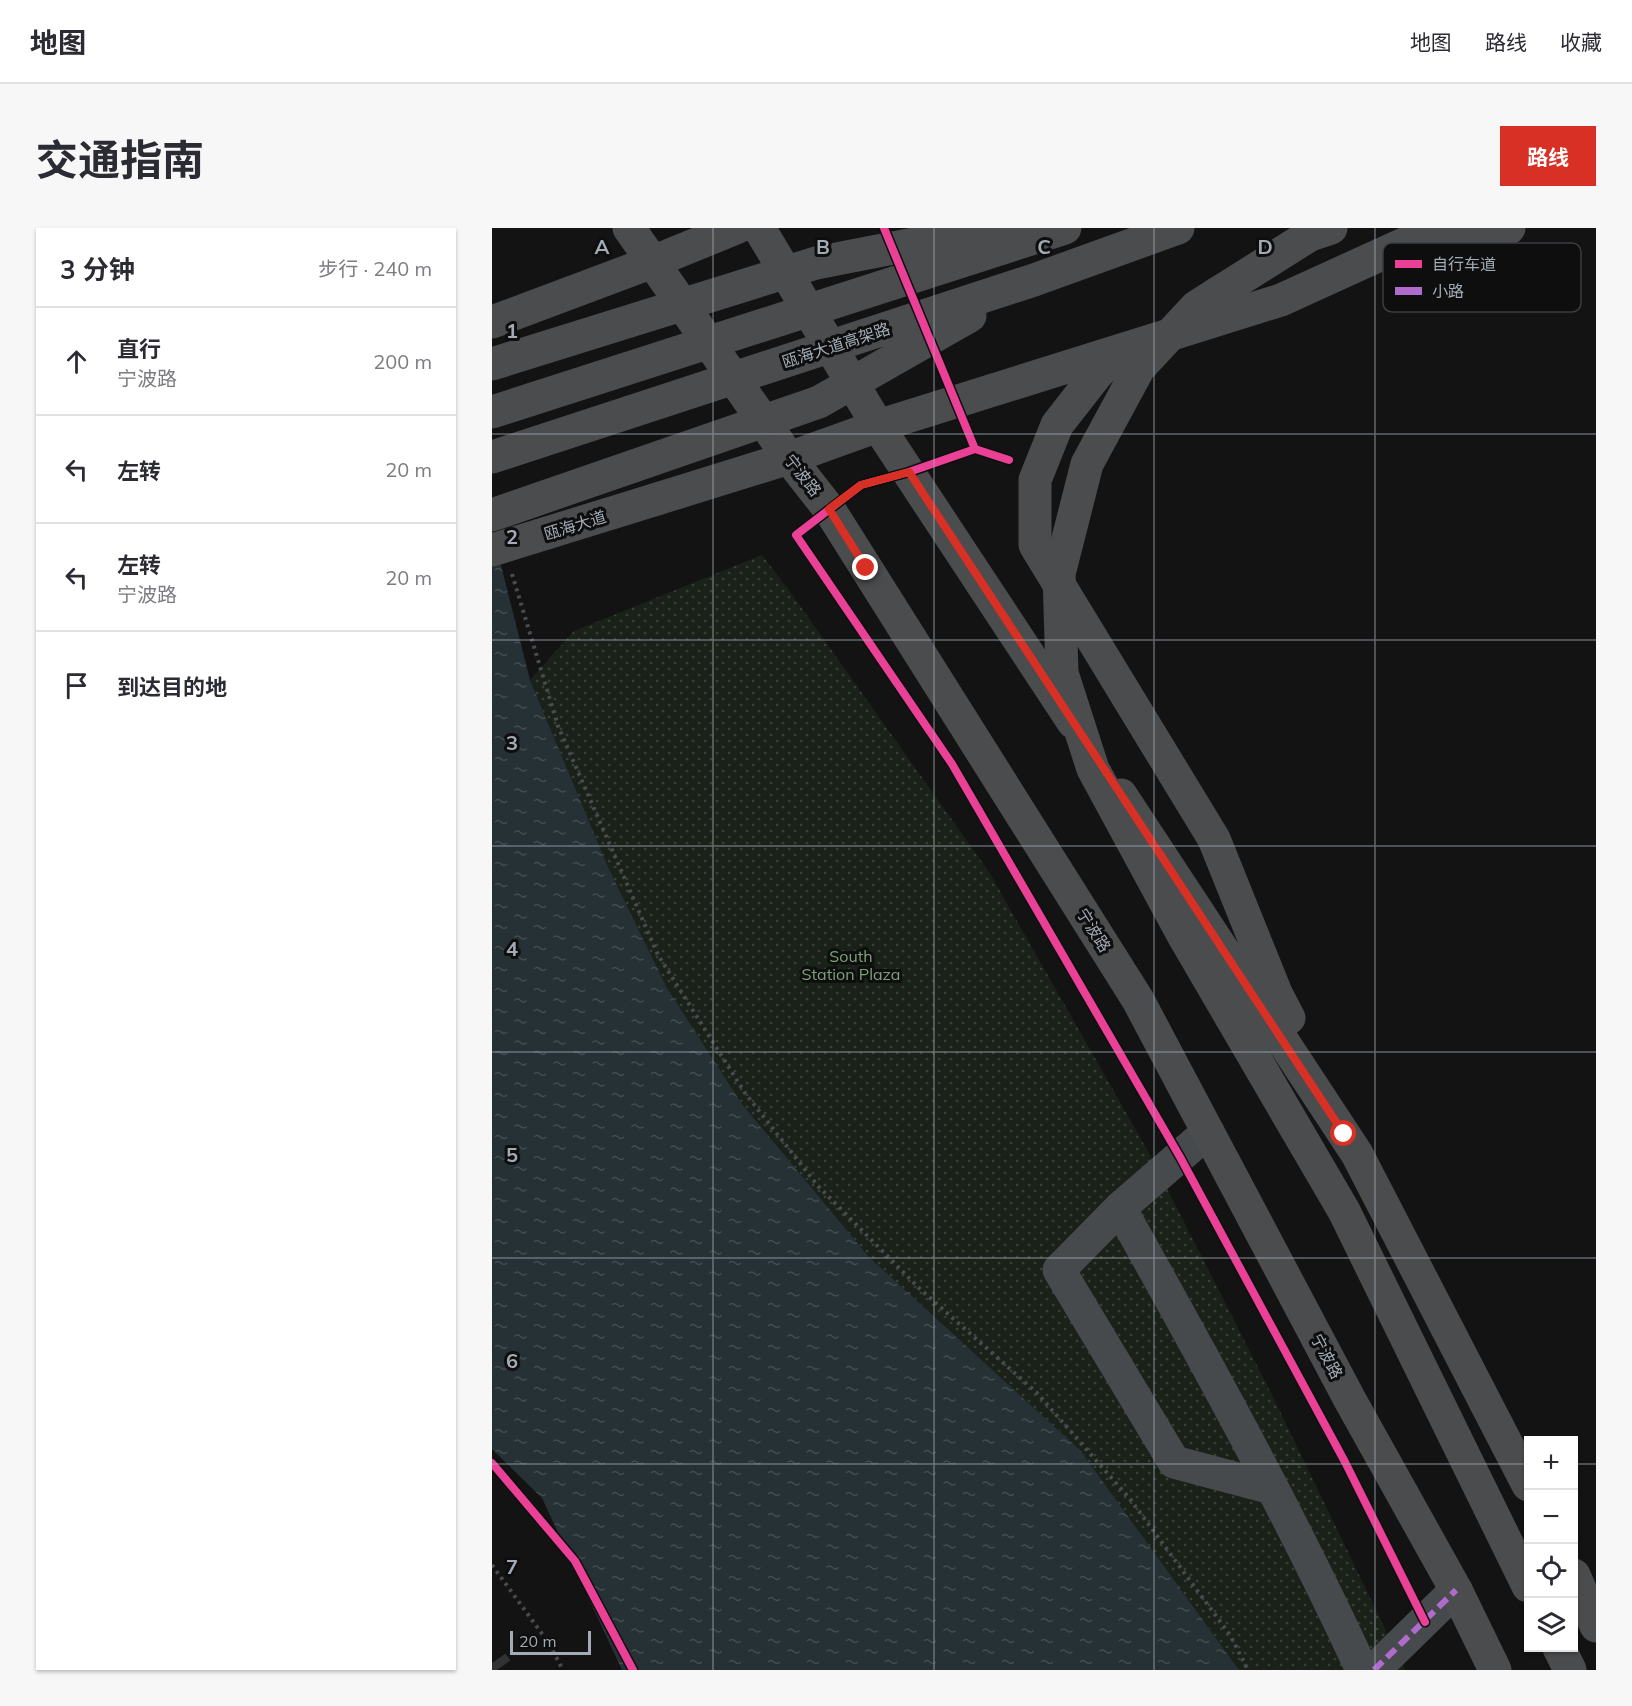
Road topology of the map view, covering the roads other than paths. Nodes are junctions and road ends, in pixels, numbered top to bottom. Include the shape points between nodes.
1 (629, 228) edge
2 (648, 228) edge
3 (736, 228) edge
4 (759, 228) edge
5 (996, 228) edge
6 (1065, 228) edge
7 (1178, 228) edge
8 (1331, 228) edge
9 (1439, 228) edge
10 (1509, 228) edge
11 (1406, 243) edge
12 (1462, 243) edge
13 (1383, 254) edge
14 (655, 261) junction
15 (1383, 268) edge
16 (1034, 280) junction
17 (1281, 300) junction
18 (492, 322) edge
19 (1119, 351) junction
20 (492, 364) edge
21 (492, 412) edge
22 (878, 426) junction
23 (492, 458) edge
24 (789, 458) junction
25 (502, 510) edge
26 (502, 561) edge
27 (1208, 1132) junction
28 (1357, 1154) junction
29 (1120, 1208) junction
30 (1524, 1477) edge
31 (1272, 1488) junction
32 (1524, 1578) edge
33 (1578, 1584) edge
34 (1456, 1590) junction
35 (1596, 1626) edge
36 (1561, 1652) edge
37 (1362, 1670) edge
38 (1374, 1670) edge
39 (1495, 1670) edge
40 (1570, 1670) edge

1 - 14 main road, 宁波路
2 - 14 street
3 - 14 main road
4 - 22 main road
5 - 20 main road, bridge via 816,263
6 - 21 main road, bridge
7 - 16 main road, 瓯海大道高架路, bridge
8 - 32 main road, bridge via 1310,235 1196,307 1139,368 1087,464 1059,574 1062,673 1093,769 1183,935 1344,1210
9 - 11 main road
10 - 12 main road
13 - 17 main road
14 - 18 main road
14 - 24 main road, 宁波路
15 - 17 main road
16 - 23 main road, 瓯海大道高架路, bridge
16 - 25 main road, bridge via 819,402
17 - 19 main road, 瓯海大道
19 - 22 main road, 瓯海大道
19 - 28 main road via 1057,425 1035,480 1035,545 1214,839 1276,993
22 - 24 main road, 瓯海大道
22 - 28 main road
24 - 26 main road, 瓯海大道, bridge via 657,499
24 - 27 main road, 宁波路 via 829,509 1138,1000
27 - 29 street
27 - 34 main road, 宁波路
28 - 30 main road
29 - 31 street
29 - 31 street via 1059,1270 1174,1462
31 - 37 street
33 - 35 main road
34 - 38 street
34 - 39 main road, 宁波路
36 - 40 main road

